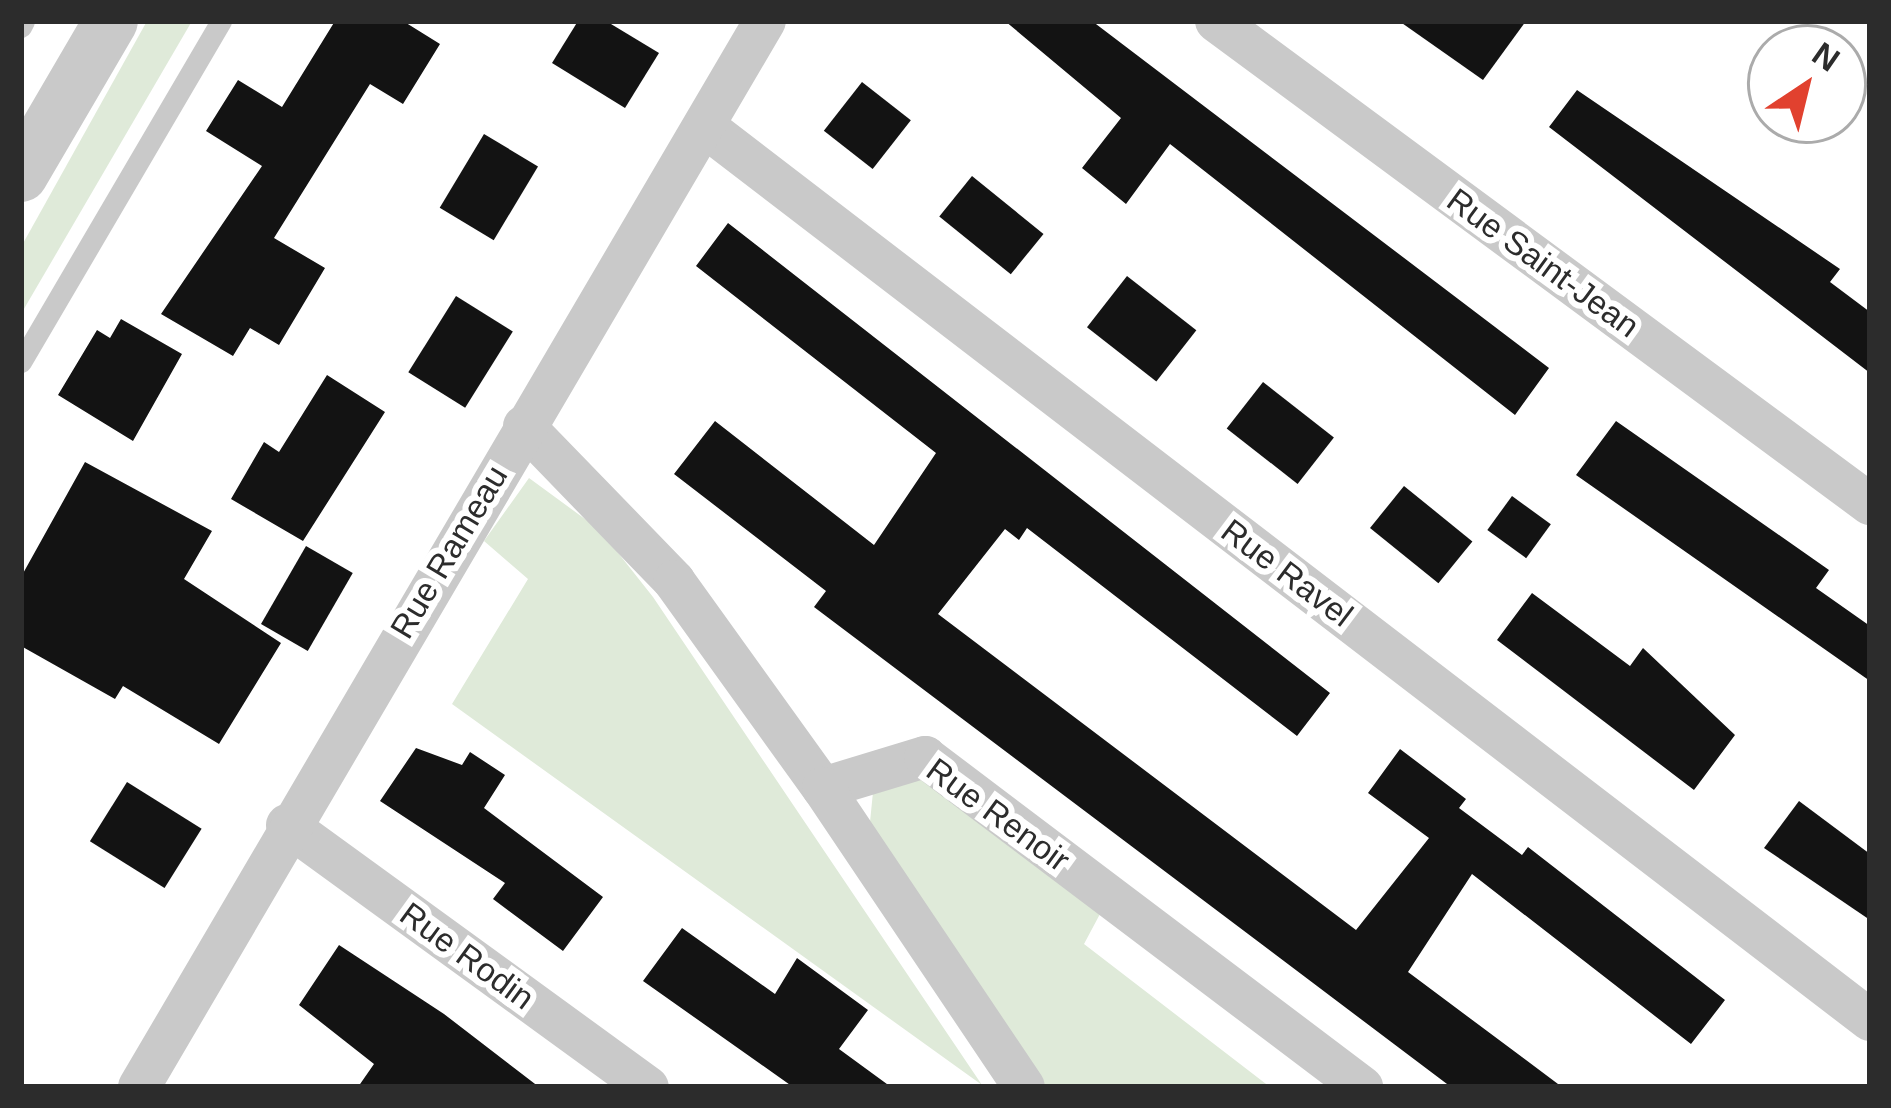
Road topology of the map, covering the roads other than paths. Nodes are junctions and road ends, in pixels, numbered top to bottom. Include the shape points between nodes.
1 (111, 21) edge
2 (221, 21) edge
3 (765, 21) edge
4 (1216, 21) edge
5 (704, 126) junction
6 (21, 175) edge
7 (21, 362) edge
8 (524, 426) junction
9 (1870, 504) edge
10 (823, 788) junction
11 (286, 825) junction
12 (1870, 1020) edge
13 (139, 1087) edge
14 (648, 1087) edge
15 (1024, 1087) edge
16 (1362, 1087) edge

1 - 6 street
2 - 7 lane
3 - 5 street, Rue Rameau
4 - 9 street, Rue Saint-Jean
5 - 8 street, Rue Rameau
5 - 12 street, Rue Ravel
8 - 10 street via 674,580
8 - 11 street, Rue Rameau
10 - 15 street
10 - 16 street, Rue Renoir via 925,757
11 - 13 street, Rue Rameau
11 - 14 street, Rue Rodin

